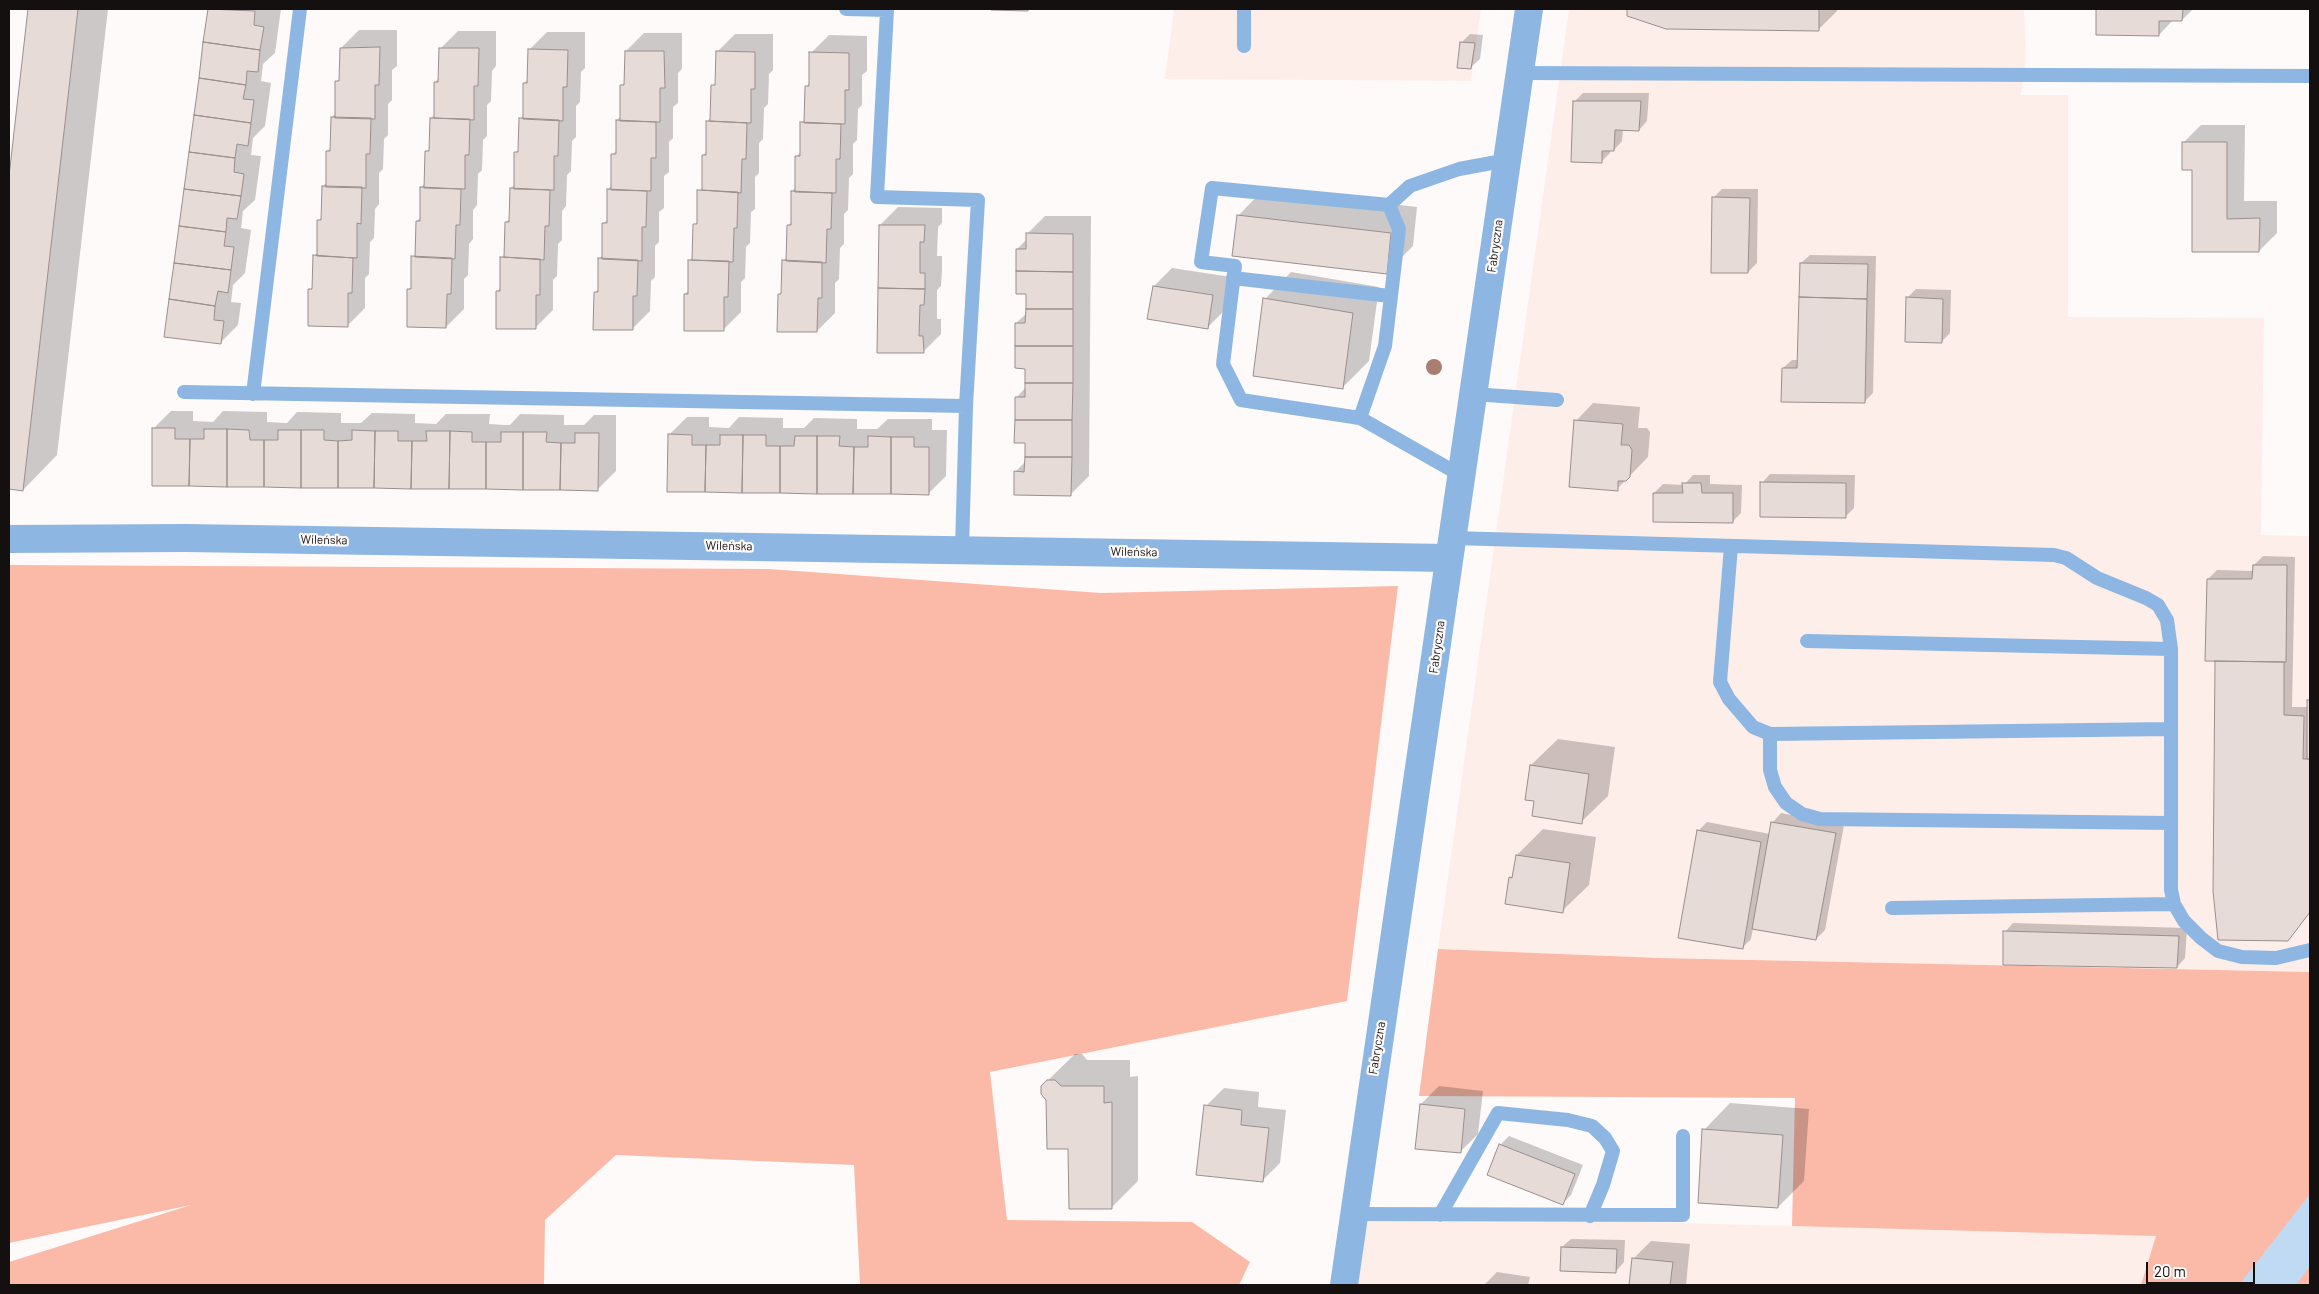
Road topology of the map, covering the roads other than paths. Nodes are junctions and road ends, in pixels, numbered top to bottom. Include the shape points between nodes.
1 (300, 9) edge
2 (846, 9) edge
3 (1244, 9) edge
4 (1529, 9) edge
5 (1244, 46) dead end
6 (1520, 73) junction
7 (2310, 76) edge
8 (1508, 160) junction
9 (1389, 205) junction
10 (1233, 278) junction
11 (1390, 296) junction
12 (184, 392) dead end
13 (253, 394) junction
14 (1473, 394) junction
15 (1556, 400) dead end
16 (966, 406) junction
17 (1360, 418) junction
18 (1462, 476) junction
19 (9, 539) edge
20 (1731, 546) junction
21 (1451, 548) junction
22 (962, 549) junction
23 (1808, 642) dead end
24 (2171, 649) junction
25 (2171, 729) junction
26 (1770, 734) junction
27 (2171, 823) junction
28 (2174, 904) junction
29 (1892, 908) dead end
30 (2310, 950) edge
31 (1683, 1136) dead end
32 (1354, 1214) junction
33 (1440, 1214) junction
34 (1590, 1216) junction
35 (1344, 1285) edge

1 - 13 lane
2 - 16 lane via 887,10 877,197 978,200
3 - 5 lane
4 - 6 street, Fabryczna
6 - 7 lane
6 - 8 street, Fabryczna
8 - 9 lane via 1459,169 1410,186
8 - 14 street, Fabryczna
9 - 10 lane via 1212,188 1201,262 1235,266
9 - 11 lane via 1399,229
10 - 11 lane
10 - 17 lane via 1222,364 1241,400
11 - 17 lane via 1385,346
12 - 13 lane
13 - 16 lane
14 - 15 lane
14 - 18 street, Fabryczna
16 - 22 lane
17 - 18 lane
18 - 21 street, Fabryczna
19 - 22 street, Wileńska via 176,538
20 - 21 lane
20 - 24 lane via 2054,555 2158,605 2167,620
20 - 26 lane via 1720,682 1728,699 1753,728
21 - 22 street, Wileńska
21 - 32 street, Fabryczna
23 - 24 lane
24 - 25 lane
25 - 26 lane
25 - 27 lane
26 - 27 lane via 1770,770 1775,787 1786,803 1802,814 1820,819
27 - 28 lane
28 - 29 lane
28 - 30 lane via 2184,921 2218,951 2242,957 2276,958
31 - 34 lane via 1683,1215
32 - 33 lane
32 - 35 street, Fabryczna
33 - 34 lane
33 - 34 lane via 1498,1113 1568,1120 1592,1126 1605,1138 1613,1151

